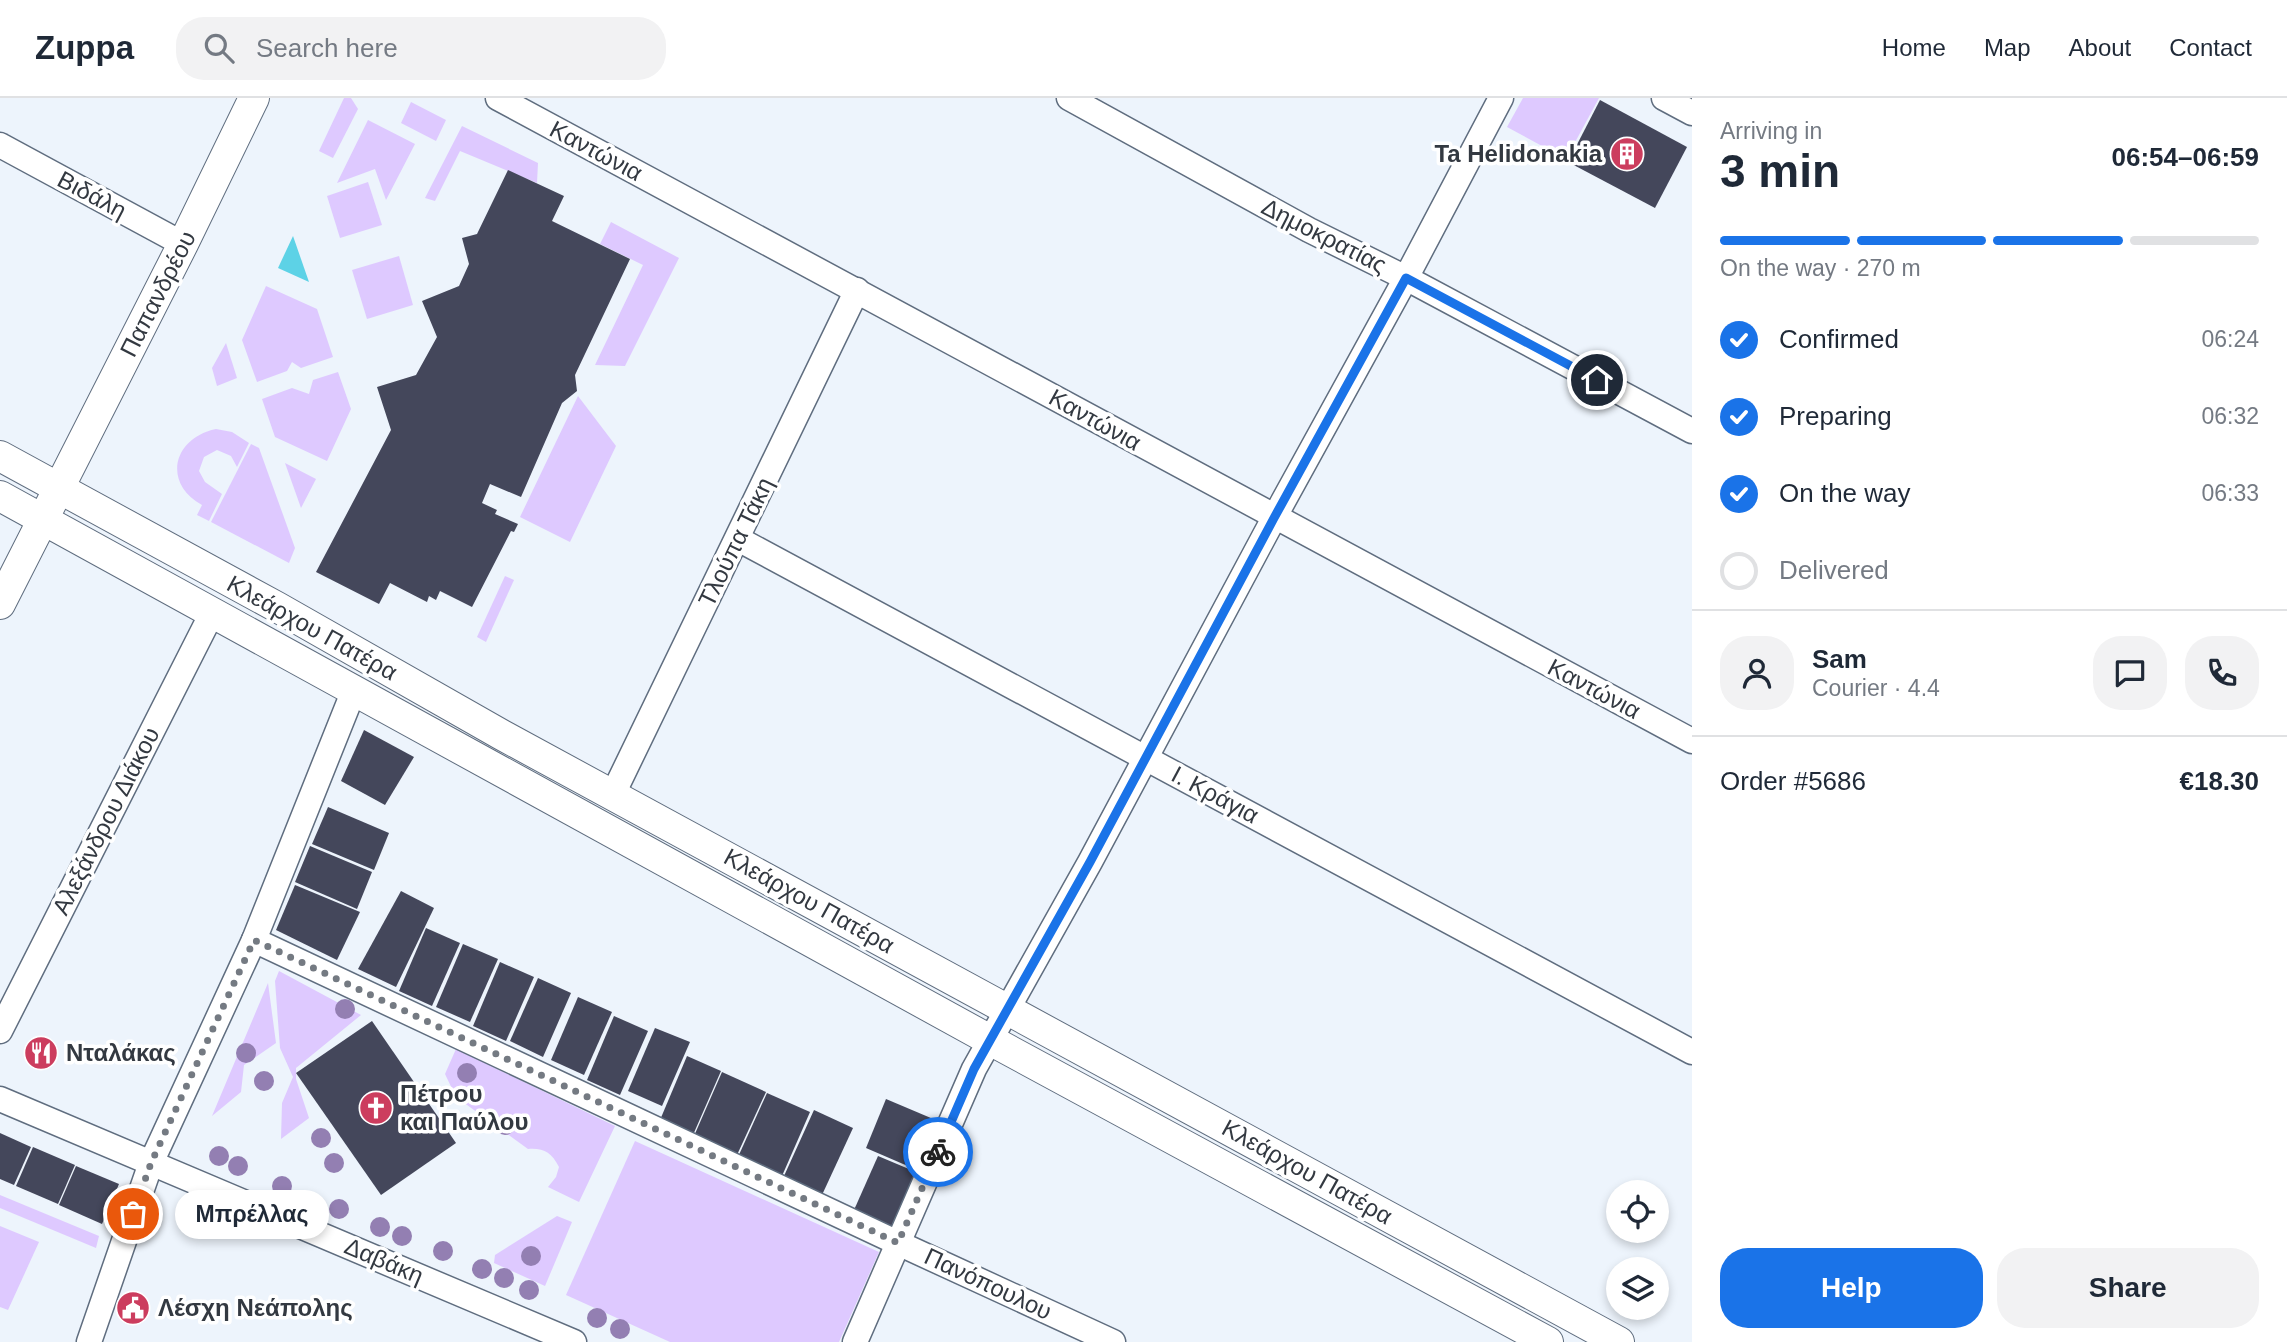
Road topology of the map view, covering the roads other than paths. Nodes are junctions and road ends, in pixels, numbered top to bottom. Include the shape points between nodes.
1 (254, 98) edge
2 (498, 98) edge
3 (1069, 98) edge
4 (1501, 98) edge
5 (1664, 98) edge
6 (1692, 113) edge
7 (0, 145) edge
8 (183, 244) junction
9 (1406, 278) junction
10 (857, 290) junction
11 (1692, 431) edge
12 (0, 456) edge
13 (59, 489) junction
14 (0, 496) edge
15 (1274, 518) junction
16 (44, 520) junction
17 (738, 539) junction
18 (0, 604) edge
19 (213, 611) junction
20 (355, 690) junction
21 (1692, 741) edge
22 (1145, 758) junction
23 (613, 794) junction
24 (254, 940) junction
25 (1007, 1009) junction
26 (0, 1031) edge
27 (990, 1040) junction
28 (1692, 1052) edge
29 (0, 1099) edge
30 (151, 1163) junction
31 (898, 1243) junction
32 (89, 1342) edge
33 (574, 1342) edge
34 (855, 1342) edge
35 (1113, 1342) edge
36 (1548, 1342) edge
37 (1619, 1342) edge

1 - 8 street, Παπανδρέου
2 - 10 street, Καντώνια
3 - 9 street, Δημοκρατίας
4 - 9 street
5 - 6 street
7 - 8 street, Βιδάλη
8 - 13 street, Παπανδρέου
9 - 11 street, Δημοκρατίας
9 - 15 street
10 - 15 street, Καντώνια
10 - 17 street, Τλούπα Τάκη
12 - 13 street, Κλεάρχου Πατέρα
13 - 16 street, Παπανδρέου
13 - 23 street, Κλεάρχου Πατέρα
14 - 16 street, Κλεάρχου Πατέρα
15 - 21 street, Καντώνια
15 - 22 street
16 - 18 street, Παπανδρέου
16 - 19 street, Κλεάρχου Πατέρα
17 - 22 street, Ι. Κράγια
17 - 23 street, Τλούπα Τάκη
19 - 20 street, Κλεάρχου Πατέρα
19 - 26 street, Αλεξάνδρου Διάκου
20 - 24 street
20 - 27 street, Κλεάρχου Πατέρα
22 - 25 street
22 - 28 street, Ι. Κράγια
23 - 25 street, Κλεάρχου Πατέρα
24 - 30 street
24 - 31 street, Πανόπουλου
25 - 27 street
25 - 37 street, Κλεάρχου Πατέρα
27 - 31 street
27 - 36 street, Κλεάρχου Πατέρα
29 - 30 street, Δαβάκη
30 - 32 street
30 - 33 street, Δαβάκη
31 - 34 street
31 - 35 street, Πανόπουλου

